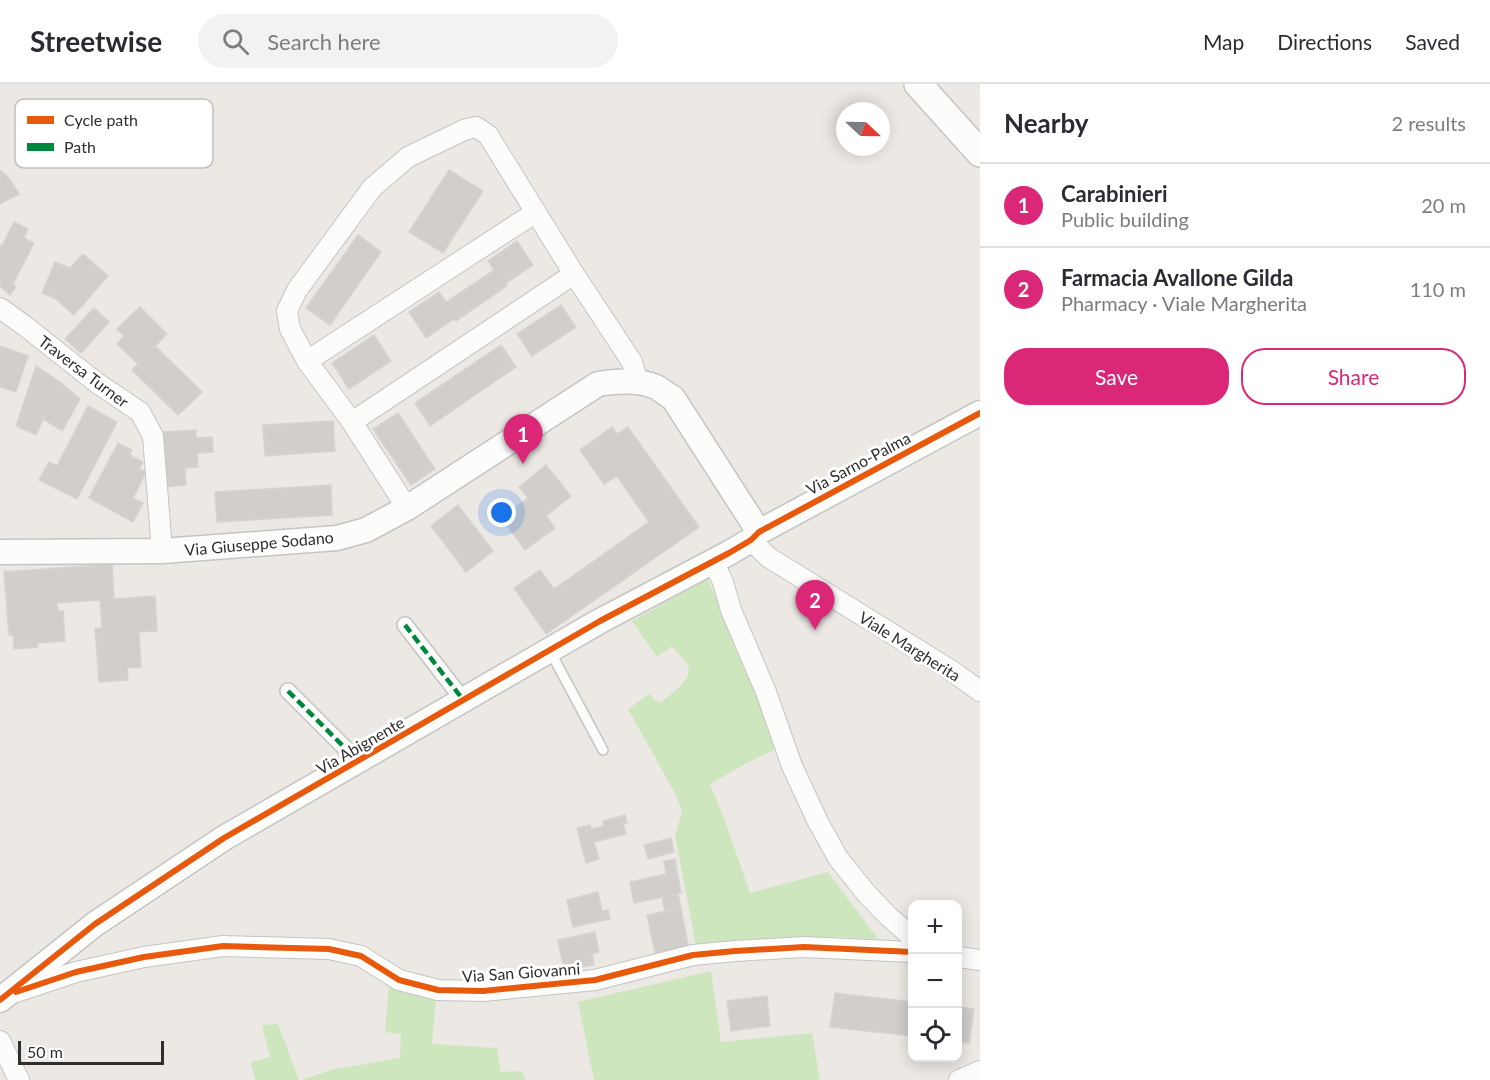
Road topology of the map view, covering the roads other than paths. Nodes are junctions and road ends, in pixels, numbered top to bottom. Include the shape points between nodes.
1 (918, 84) edge
2 (980, 153) edge
3 (536, 212) junction
4 (574, 274) junction
5 (0, 308) edge
6 (307, 362) junction
7 (638, 382) junction
8 (980, 412) edge
9 (352, 422) junction
10 (407, 508) junction
11 (755, 536) junction
12 (162, 551) junction
13 (0, 552) edge
14 (713, 561) junction
15 (405, 625) dead end
16 (550, 651) junction
17 (288, 691) dead end
18 (980, 691) edge
19 (464, 700) junction
20 (603, 750) dead end
21 (358, 761) junction
22 (908, 934) edge
23 (908, 952) edge
24 (962, 958) edge
25 (980, 960) edge
26 (0, 1000) edge
27 (0, 1041) edge
28 (980, 1071) edge
29 (19, 1080) edge
30 (959, 1080) edge

1 - 2 main road
3 - 4 street
3 - 6 street
3 - 6 street via 488,135 476,126 408,158 372,188 297,290 287,311 290,329
4 - 7 street via 632,363
4 - 9 street
5 - 12 street, Traversa Turner via 140,412 153,436
6 - 9 street
7 - 10 street, Via Giuseppe Sodano via 598,384
7 - 11 street, Via Giuseppe Sodano via 655,386 673,398
8 - 11 street, Via Sarno-Palma
9 - 10 street
10 - 12 street, Via Giuseppe Sodano via 366,530 337,538
11 - 14 street, Via Abignente
11 - 18 street, Viale Margherita via 768,557
12 - 13 street, Via Giuseppe Sodano
14 - 16 street, Via Abignente
14 - 22 street via 792,766 818,822 838,858 866,893
15 - 19 street
16 - 19 street, Via Abignente
16 - 20 lane
17 - 21 street
19 - 21 street, Via Abignente
21 - 26 street, Via Abignente via 224,838 95,924
23 - 26 street, Via San Giovanni via 823,948 735,951 693,955 595,980 483,992 438,990 399,980 361,956 329,949 223,946 76,972
24 - 25 street
27 - 29 street
28 - 30 street

